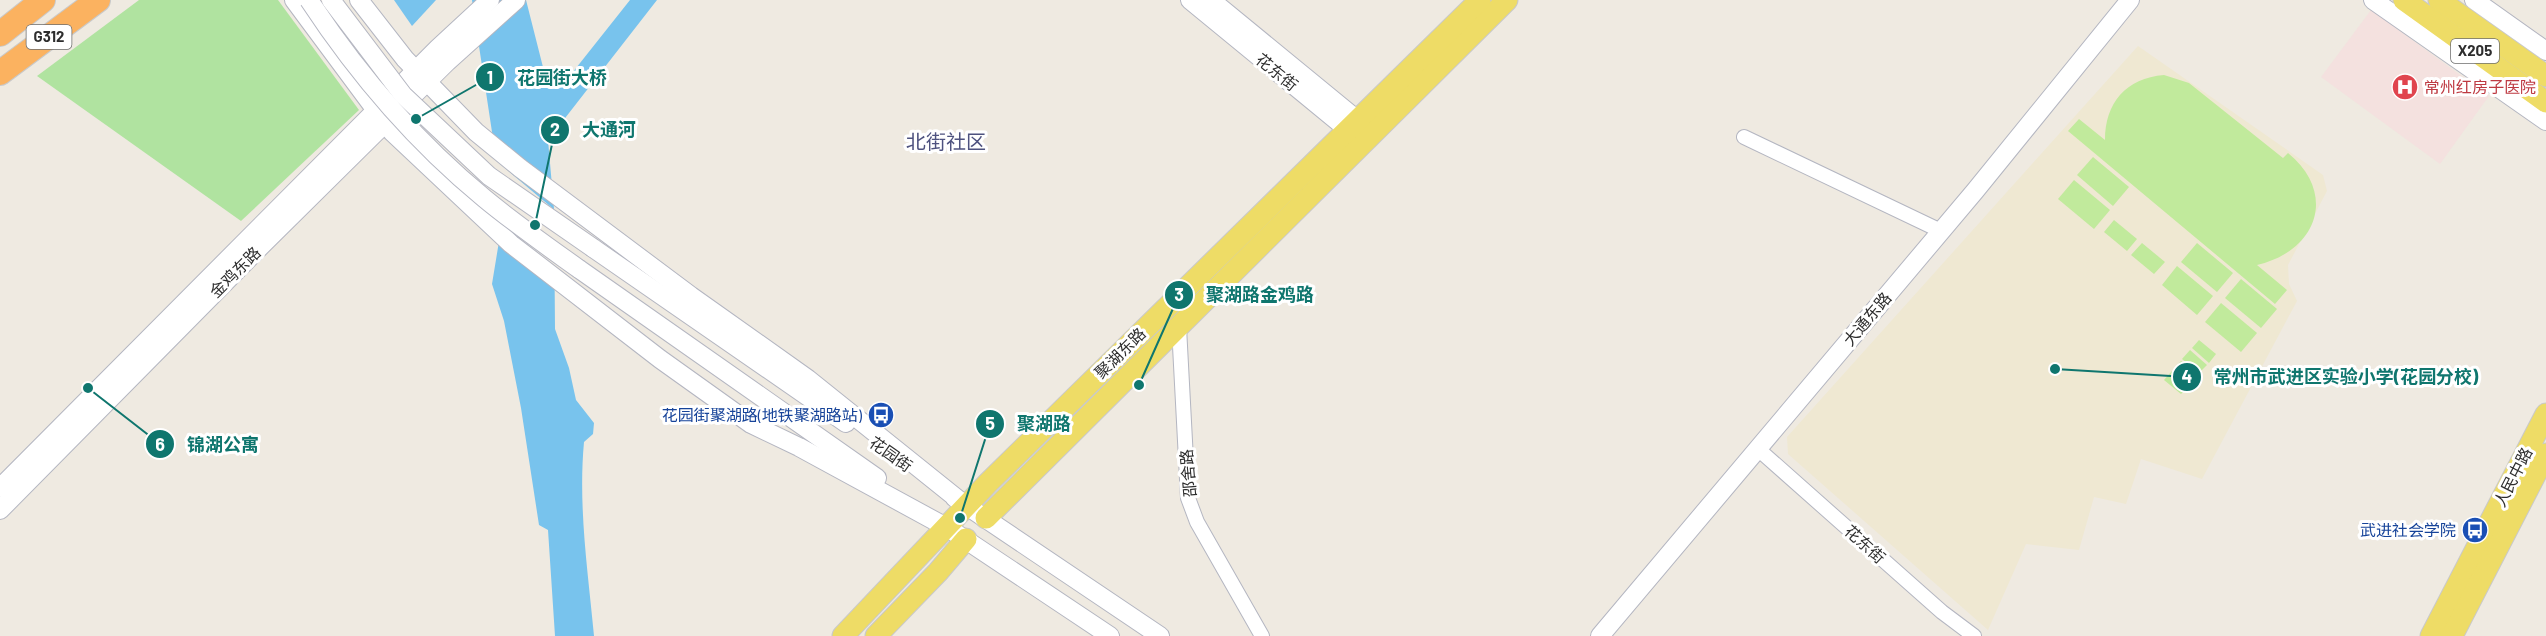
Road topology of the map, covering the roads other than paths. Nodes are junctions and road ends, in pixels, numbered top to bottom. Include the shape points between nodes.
1 (43, 0) edge
2 (98, 0) edge
3 (294, 0) edge
4 (309, 0) edge
5 (331, 0) edge
6 (359, 0) edge
7 (490, 0) edge
8 (516, 0) edge
9 (1190, 0) edge
10 (1210, 0) edge
11 (1480, 0) edge
12 (1508, 0) edge
13 (2130, 0) edge
14 (2373, 0) edge
15 (2404, 0) edge
16 (2439, 0) edge
17 (2474, 0) edge
18 (0, 34) edge
19 (2546, 51) edge
20 (0, 74) edge
21 (2546, 76) edge
22 (421, 77) junction
23 (2546, 102) edge
24 (381, 117) junction
25 (2546, 121) edge
26 (1352, 124) junction
27 (1744, 137) dead end
28 (1369, 138) junction
29 (1941, 231) junction
30 (1179, 327) junction
31 (2546, 414) edge
32 (1758, 449) junction
33 (2546, 454) edge
34 (0, 488) edge
35 (965, 505) junction
36 (0, 510) edge
37 (986, 518) junction
38 (946, 527) junction
39 (966, 539) junction
40 (843, 636) edge
41 (876, 636) edge
42 (1110, 636) edge
43 (1160, 636) edge
44 (1262, 636) edge
45 (1600, 636) edge
46 (1974, 636) edge
47 (2432, 636) edge
48 (2452, 636) edge

1 - 18 highway, G312
2 - 20 highway, G312
3 - 24 main road
4 - 38 main road, 花园街, bridge via 391,109 483,198
5 - 35 main road, 花园街, bridge via 411,103 489,176
6 - 22 main road
7 - 22 main road, 金鸡东路
8 - 22 main road, 金鸡东路
9 - 26 main road, 花东街
10 - 26 main road, 花东街
11 - 26 main road, 聚湖东路
12 - 28 main road, 聚湖东路
13 - 29 main road, 大通东路
14 - 25 main road
15 - 23 main road, X205
16 - 21 main road, X205
17 - 19 main road
22 - 24 main road, 金鸡东路
22 - 35 main road via 476,132 745,336 808,379
24 - 34 main road, 金鸡东路
24 - 36 main road, 金鸡东路 via 252,255
24 - 38 main road via 425,165 496,231 569,291 751,424
26 - 28 main road, 花东街
26 - 35 main road, 聚湖东路
27 - 29 street
28 - 30 main road, 聚湖东路
29 - 32 main road, 大通东路
30 - 37 main road, 聚湖东路
30 - 44 street, 邵舍路 via 1188,498 1197,522
31 - 47 main road, 人民中路
32 - 45 main road, 大通东路
32 - 46 street, 花东街
33 - 48 main road, 人民中路
35 - 37 main road, 花园街
35 - 38 main road, 聚湖东路
37 - 39 main road, 聚湖东路
37 - 43 main road, 花园街
38 - 39 main road, 花园街
38 - 40 main road, 聚湖东路
39 - 41 main road, 聚湖东路
39 - 42 main road, 花园街

